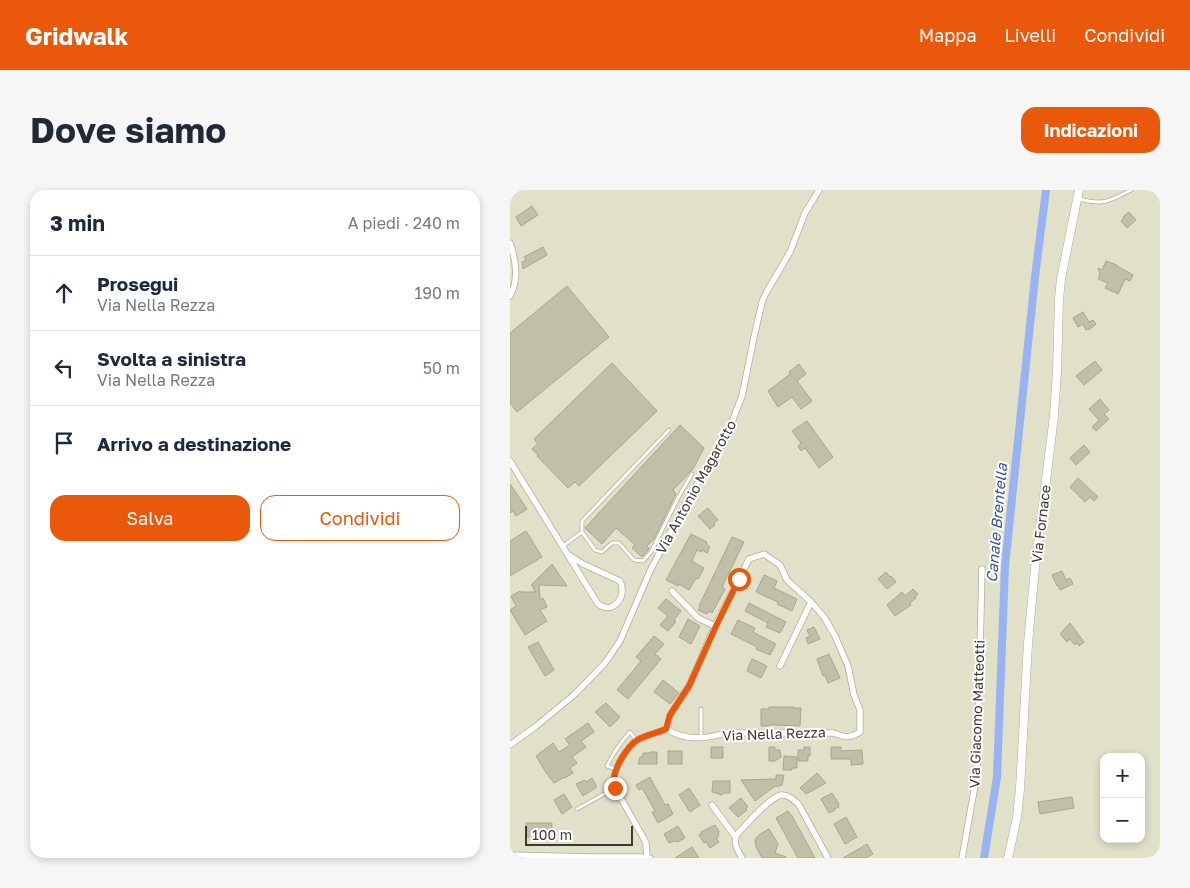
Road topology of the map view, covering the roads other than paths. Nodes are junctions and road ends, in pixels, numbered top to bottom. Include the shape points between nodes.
1 (819, 190) edge
2 (1078, 190) edge
3 (1131, 190) edge
4 (1077, 199) junction
5 (510, 243) edge
6 (510, 296) edge
7 (668, 430) dead end
8 (510, 461) edge
9 (692, 474) dead end
10 (582, 532) junction
11 (563, 546) junction
12 (569, 555) junction
13 (982, 569) dead end
14 (672, 591) dead end
15 (811, 602) junction
16 (716, 626) junction
17 (780, 666) dead end
18 (701, 708) dead end
19 (666, 729) junction
20 (702, 737) junction
21 (637, 741) junction
22 (510, 745) edge
23 (616, 770) junction
24 (615, 788) junction
25 (712, 805) dead end
26 (577, 809) dead end
27 (736, 836) junction
28 (510, 855) edge
29 (523, 856) junction
30 (516, 858) edge
31 (648, 858) edge
32 (742, 858) edge
33 (828, 858) edge
34 (962, 858) edge
35 (1008, 858) edge

1 - 22 street, Via Antonio Magarotto via 762,302 742,396 724,440 690,495 650,571 620,641 575,694
2 - 4 street, Via Fornace
3 - 4 lane via 1109,202
4 - 35 street, Via Fornace via 1061,279 1054,416 1028,642 1020,789
5 - 6 street via 515,266
7 - 10 lane via 582,521
8 - 11 street
9 - 10 lane via 652,552 643,561 634,560 619,543 612,543 602,552 595,550
10 - 11 lane
11 - 12 street
12 - 12 street via 598,604 607,607 618,603 623,591 620,581
13 - 34 street, Via Giacomo Matteotti via 977,774
14 - 16 street via 698,618
15 - 16 street, Via Nella Rezza via 786,580 780,565 764,554 749,559
15 - 17 street
15 - 20 street, Via Nella Rezza via 835,636 848,666 860,710 860,732 842,737 833,732 726,733
16 - 19 street, Via Nella Rezza via 689,686 670,715
18 - 20 lane
19 - 20 street, Via Nella Rezza via 684,738
19 - 21 street
21 - 23 street via 626,751
21 - 23 lane via 630,732 620,742 607,766
23 - 24 street
24 - 26 lane
24 - 31 street via 646,842
25 - 27 street
27 - 32 street via 736,848
27 - 33 street via 772,799 784,795 799,805
28 - 29 street
29 - 30 street
29 - 31 street

